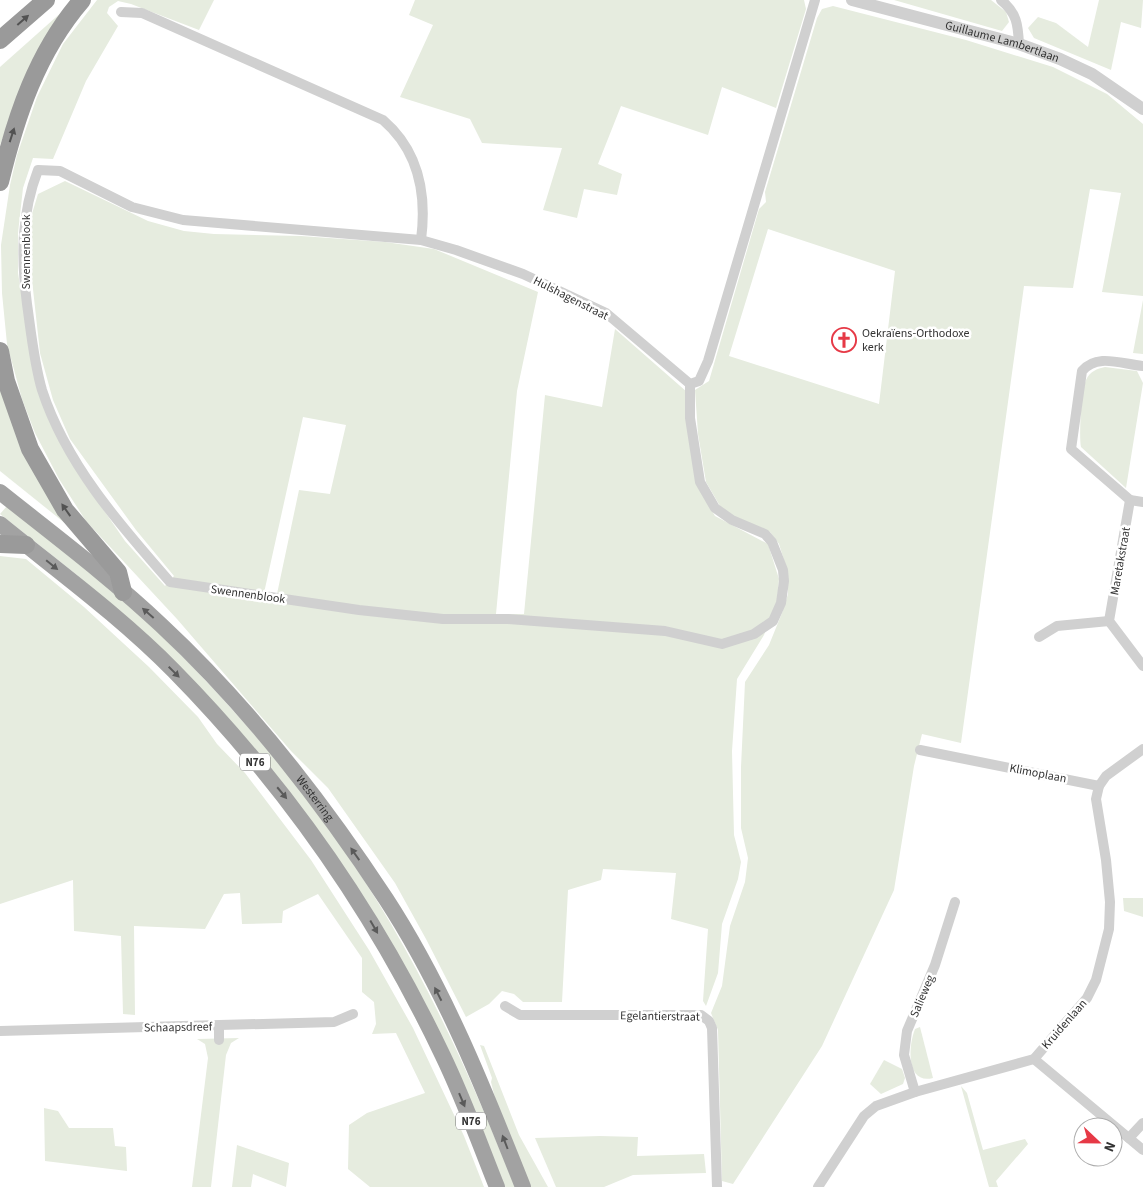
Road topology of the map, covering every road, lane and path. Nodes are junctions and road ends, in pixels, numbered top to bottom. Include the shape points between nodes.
1 (46, 0) edge
2 (82, 0) edge
3 (815, 0) edge
4 (852, 0) edge
5 (1001, 0) edge
6 (121, 12) dead end
7 (0, 40) edge
8 (1019, 44) junction
9 (1143, 109) edge
10 (38, 170) joint
11 (0, 182) edge
12 (421, 240) junction
13 (0, 351) edge
14 (1143, 366) edge
15 (690, 384) junction
16 (0, 492) edge
17 (1130, 500) junction
18 (1143, 502) edge
19 (0, 524) edge
20 (0, 544) edge
21 (26, 545) junction
22 (123, 592) junction
23 (1109, 621) junction
24 (1039, 637) dead end
25 (1143, 666) edge
26 (1143, 749) edge
27 (920, 750) dead end
28 (1098, 786) junction
29 (955, 902) dead end
30 (505, 1006) dead end
31 (353, 1014) dead end
32 (219, 1026) junction
33 (0, 1031) edge
34 (219, 1040) dead end
35 (1034, 1059) junction
36 (915, 1092) junction
37 (1143, 1123) edge
38 (1128, 1138) junction
39 (1143, 1150) edge
40 (497, 1187) edge
41 (523, 1187) edge
42 (717, 1187) edge
43 (818, 1187) edge

7 -> 1 highway
11 -> 2 highway via 26,92 44,54
3 - 15 street via 708,361 699,381
4 - 8 street, Guillaume Lambertlaan
5 - 8 street via 1018,21
6 - 12 street via 142,13 383,120 399,134 417,174 422,190
8 - 9 street, Guillaume Lambertlaan via 1092,74
10 - 12 street, Hulshagenstraat via 60,171 132,207 183,220
10 - 15 street, Swennenblook via 28,196 24,221 24,281 42,390 65,442 92,485 122,527 170,582 359,610 443,619 508,619 666,631 722,644 754,634 773,621 781,603 784,581 779,556 765,534 732,520 715,508 700,482 690,418
12 - 15 street, Hulshagenstraat via 523,274 606,313
22 -> 13 highway via 118,572 65,510 30,449 6,381
14 - 17 street via 1096,360 1088,364 1082,371 1071,449
16 - 22 highway, Westerring / N76
17 - 18 street
17 - 23 street, Maretakstraat
19 - 21 highway, Westerring / N76
20 - 21 highway
21 -> 40 highway, Westerring / N76 via 116,618 173,670 215,714 288,801 358,902 409,988 443,1055
41 -> 22 highway, Westerring / N76 via 463,1044 428,973 386,900 314,796 244,710 160,624
23 - 24 street via 1057,626
23 - 25 street
26 - 28 street via 1106,776
27 - 28 street, Klimoplaan
28 - 35 street, Kruidenlaan via 1096,799 1107,869 1109,929 1096,980 1087,998
29 - 36 street, Salieweg via 935,965 907,1031 904,1055
30 - 42 street, Egelantierstraat via 520,1016 701,1015 706,1018 712,1028
31 - 32 street, Schaapsdreef via 334,1022
32 - 33 street, Schaapsdreef
32 - 34 street
35 - 36 street, Kruidenlaan
35 - 38 street
36 - 43 street, Kruidenlaan via 876,1106 864,1116
37 - 38 street
38 - 39 street

